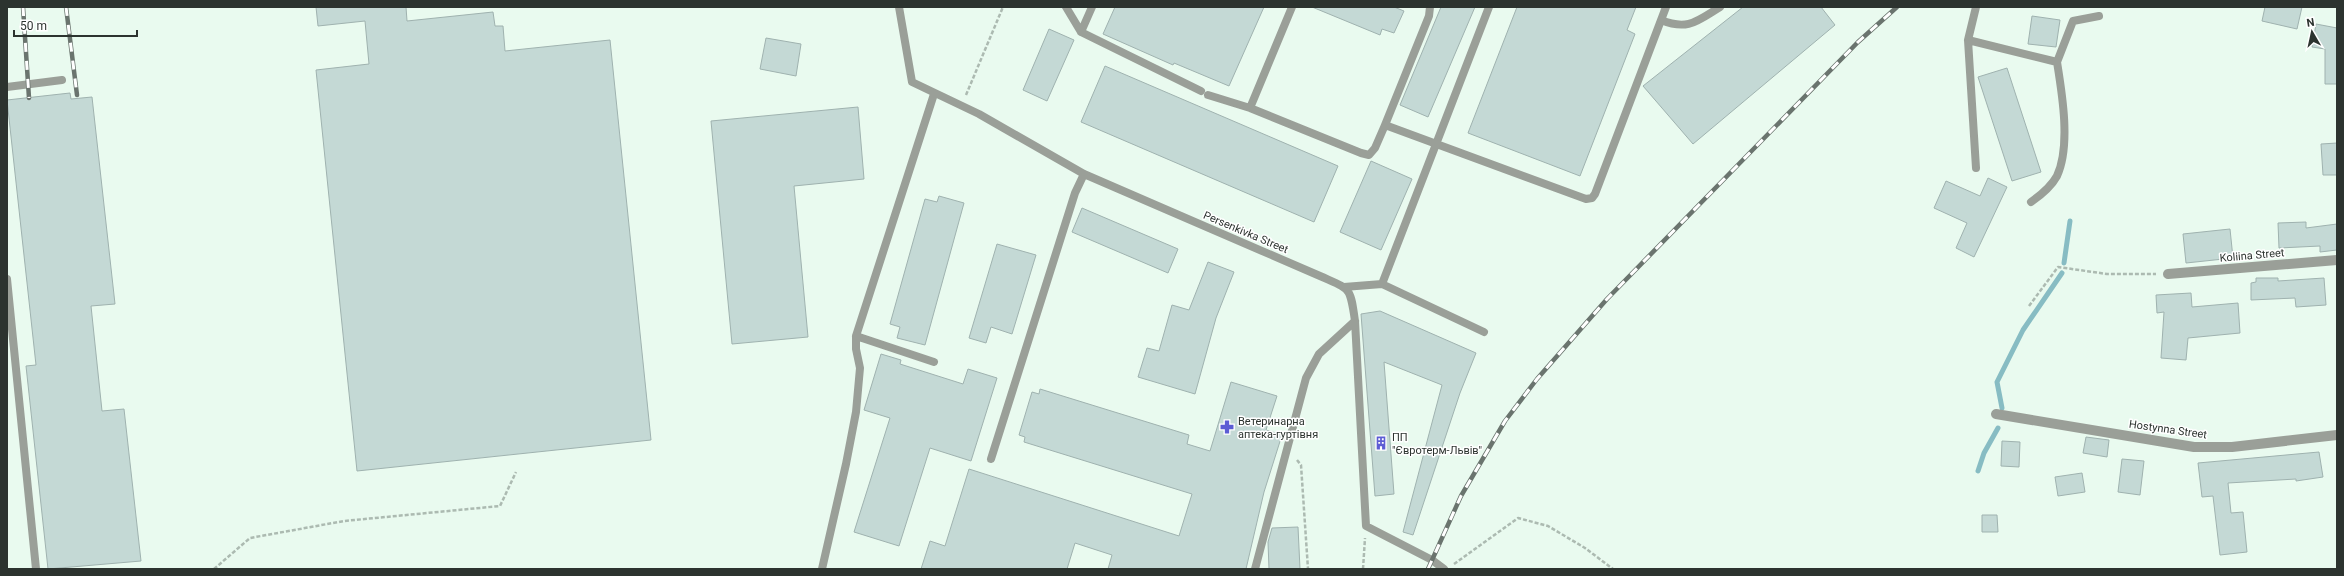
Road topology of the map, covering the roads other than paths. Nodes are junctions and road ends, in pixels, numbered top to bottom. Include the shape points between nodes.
1 (899, 7) edge
2 (1066, 7) edge
3 (1092, 7) edge
4 (1291, 7) edge
5 (1430, 7) edge
6 (1489, 7) edge
7 (1666, 7) edge
8 (1720, 7) edge
9 (1976, 7) edge
10 (2099, 16) dead end
11 (1661, 20) junction
12 (1081, 32) junction
13 (1968, 40) junction
14 (2057, 62) junction
15 (62, 80) dead end
16 (7, 87) edge
17 (934, 94) junction
18 (1250, 108) junction
19 (1385, 125) junction
20 (1435, 144) junction
21 (1976, 168) dead end
22 (1084, 174) junction
23 (2031, 202) dead end
24 (2337, 260) edge
25 (2168, 274) road end
26 (7, 279) edge
27 (1382, 284) junction
28 (1344, 287) junction
29 (1355, 321) junction
30 (1484, 332) dead end
31 (856, 336) junction
32 (934, 362) dead end
33 (1996, 414) dead end
34 (2337, 435) edge
35 (992, 459) dead end
36 (36, 569) edge
37 (822, 569) edge
38 (1255, 569) edge
39 (1444, 569) edge

1 - 17 lane, Persenkivka Street via 912,82
2 - 12 lane
3 - 12 lane
4 - 18 lane
5 - 19 lane via 1429,16
6 - 20 lane
7 - 11 lane
8 - 11 lane via 1699,20 1681,26
9 - 13 lane
10 - 14 lane via 2073,21
11 - 20 lane via 1592,198 1586,199
12 - 18 lane via 1204,93
13 - 14 lane
13 - 21 lane
14 - 23 lane via 2063,125 2061,162 2057,176 2047,190
15 - 16 lane
17 - 22 lane, Persenkivka Street via 979,114
17 - 31 lane
18 - 19 lane via 1369,155
19 - 20 lane
20 - 27 lane
22 - 28 lane, Persenkivka Street
22 - 35 lane via 1075,193
24 - 25 street, Koliina Street
26 - 36 lane
27 - 28 lane
27 - 30 lane
28 - 29 lane via 1351,294
29 - 38 lane via 1319,354 1306,378
29 - 39 lane via 1366,526 1432,560
31 - 32 lane
31 - 37 lane via 860,368 856,412
33 - 34 street, Hostynna Street via 2194,446 2232,448

